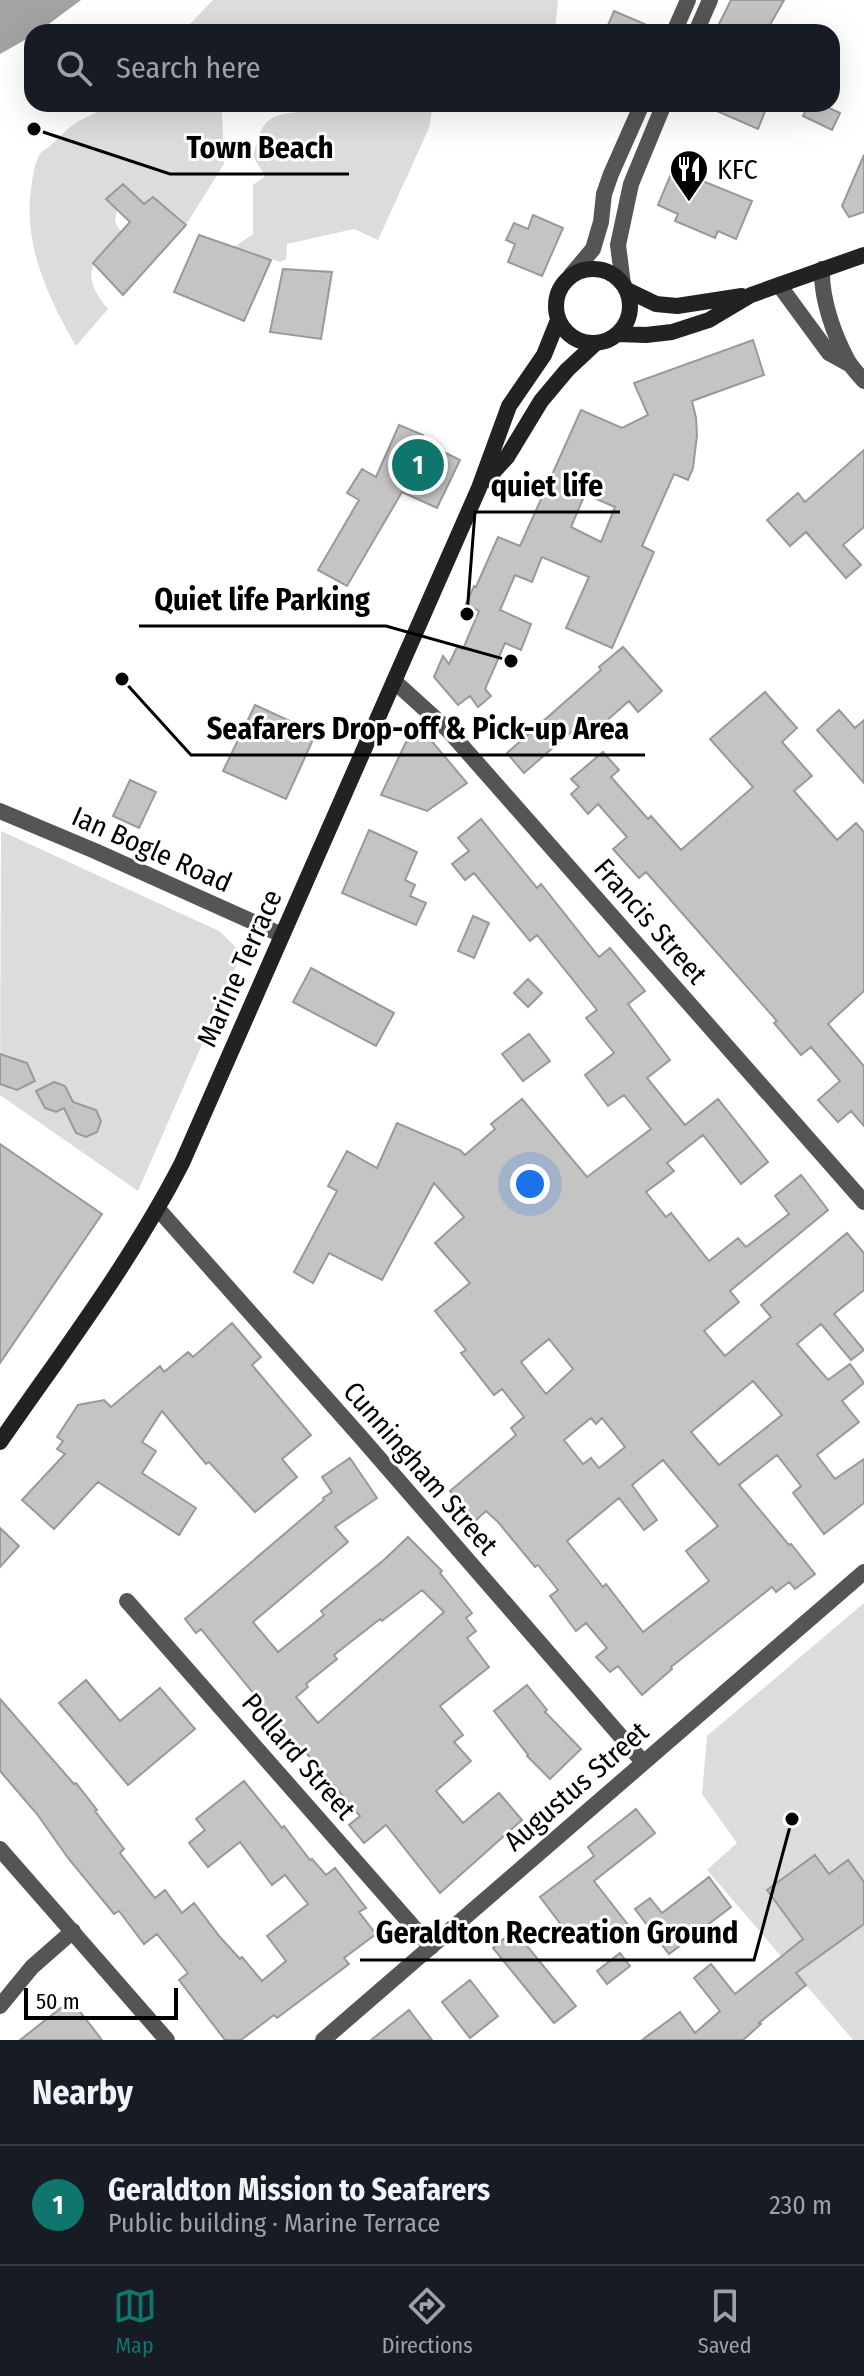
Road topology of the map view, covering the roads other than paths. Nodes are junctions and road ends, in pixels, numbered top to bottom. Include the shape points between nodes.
1 (688, 0) edge
2 (710, 0) edge
3 (678, 24) edge
4 (700, 24) edge
5 (638, 112) edge
6 (661, 112) edge
7 (864, 255) edge
8 (822, 269) junction
9 (571, 275) junction
10 (779, 285) junction
11 (625, 287) junction
12 (751, 295) junction
13 (558, 320) junction
14 (617, 334) junction
15 (596, 343) junction
16 (849, 364) junction
17 (864, 381) edge
18 (479, 488) junction
19 (394, 681) junction
20 (0, 811) edge
21 (282, 935) junction
22 (864, 1202) edge
23 (158, 1209) junction
24 (0, 1442) edge
25 (864, 1572) edge
26 (127, 1601) dead end
27 (643, 1762) junction
28 (0, 1849) edge
29 (73, 1931) junction
30 (431, 1947) junction
31 (0, 2006) edge
32 (167, 2040) edge
33 (323, 2040) edge

1 - 3 street
2 - 4 street
5 - 9 street via 604,194 593,249
6 - 11 street via 631,184 618,245
7 - 8 main road
8 - 10 main road
8 - 16 street via 827,303
9 - 11 main road via 594,268 615,276
9 - 13 main road via 556,295
10 - 12 main road
10 - 16 street via 829,353
11 - 12 main road via 656,304 677,306
11 - 14 main road via 630,309
12 - 14 main road via 709,320 672,332
13 - 15 main road via 573,338
13 - 18 main road, Marine Terrace via 544,355 509,406
14 - 15 main road
15 - 18 main road, Marine Terrace via 541,401 507,457
16 - 17 street
18 - 19 main road, Marine Terrace
19 - 21 main road, Marine Terrace
19 - 22 street, Francis Street via 448,730
20 - 21 street, Ian Bogle Road
21 - 23 main road, Marine Terrace
23 - 24 main road, Marine Terrace
23 - 27 street, Cunningham Street
25 - 27 street, Augustus Street
26 - 30 street, Pollard Street
27 - 30 street, Augustus Street
28 - 29 street
29 - 31 street via 32,1967
29 - 32 street
30 - 33 street, Augustus Street

